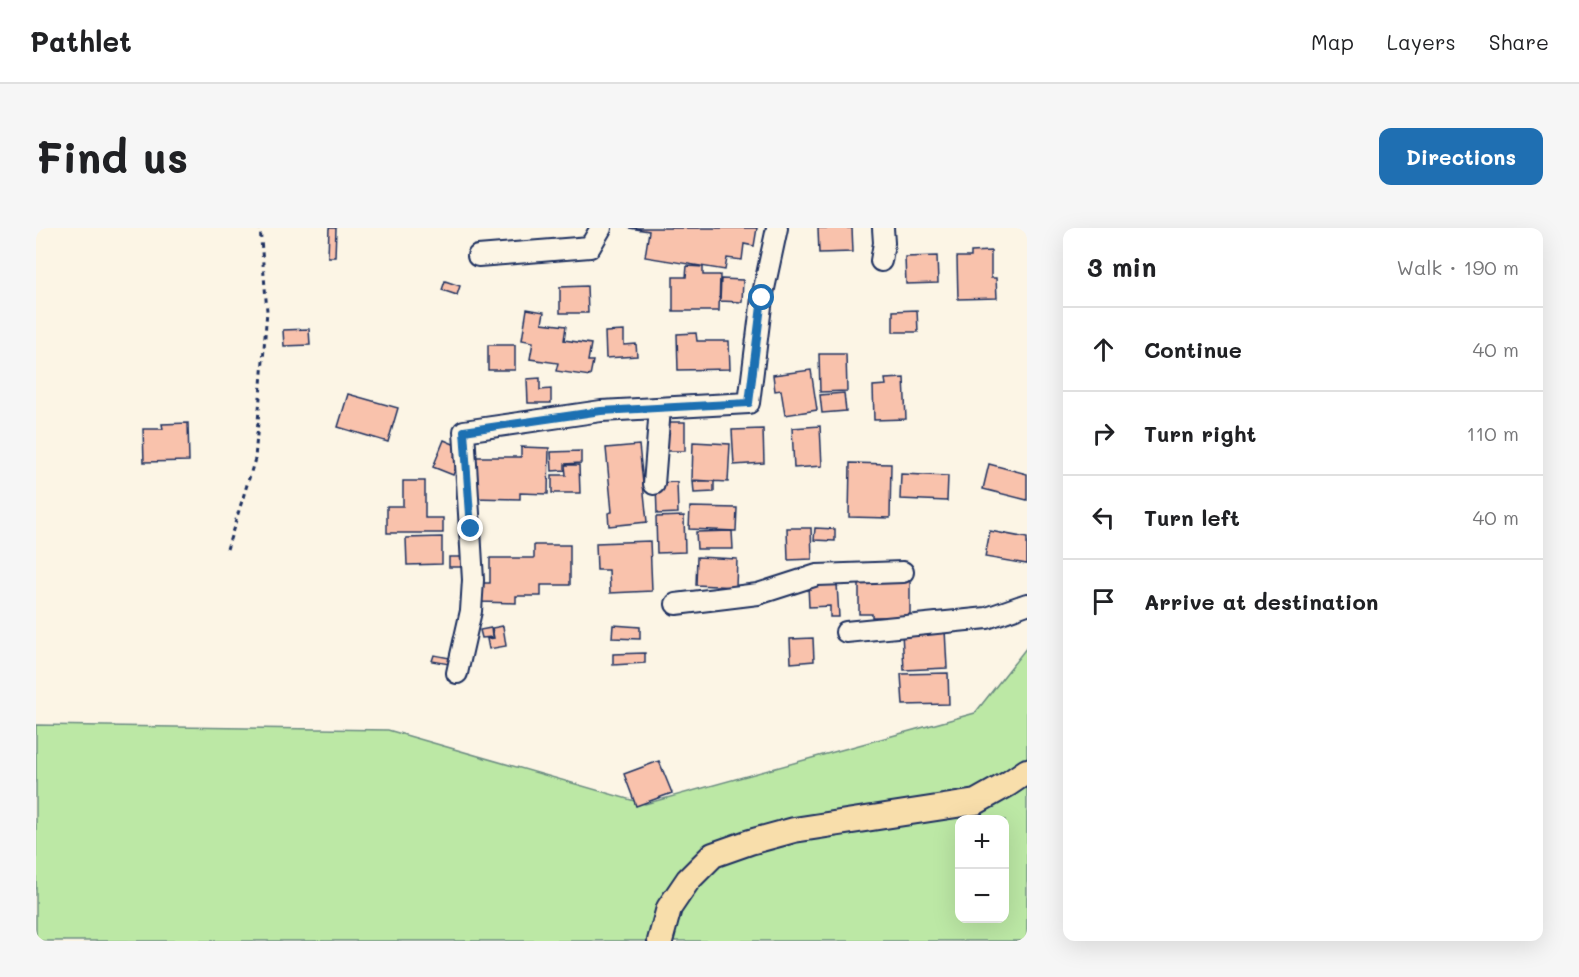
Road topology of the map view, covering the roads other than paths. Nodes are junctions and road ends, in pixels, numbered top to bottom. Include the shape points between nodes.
1 (601, 228) edge
2 (777, 228) edge
3 (883, 228) edge
4 (478, 256) dead end
5 (880, 261) dead end
6 (660, 408) junction
7 (654, 484) dead end
8 (903, 572) dead end
9 (676, 604) dead end
10 (1027, 604) edge
11 (846, 632) dead end
12 (457, 673) dead end
13 (1027, 771) edge
14 (660, 941) edge

1 - 4 street via 590,248
2 - 6 street via 762,298 749,403
3 - 5 street
6 - 7 street
6 - 12 street via 601,411 464,431 473,580 471,611
8 - 9 street via 817,574 758,594
10 - 11 street via 987,618
13 - 14 main road via 976,802 794,830 713,855 688,880 669,908

